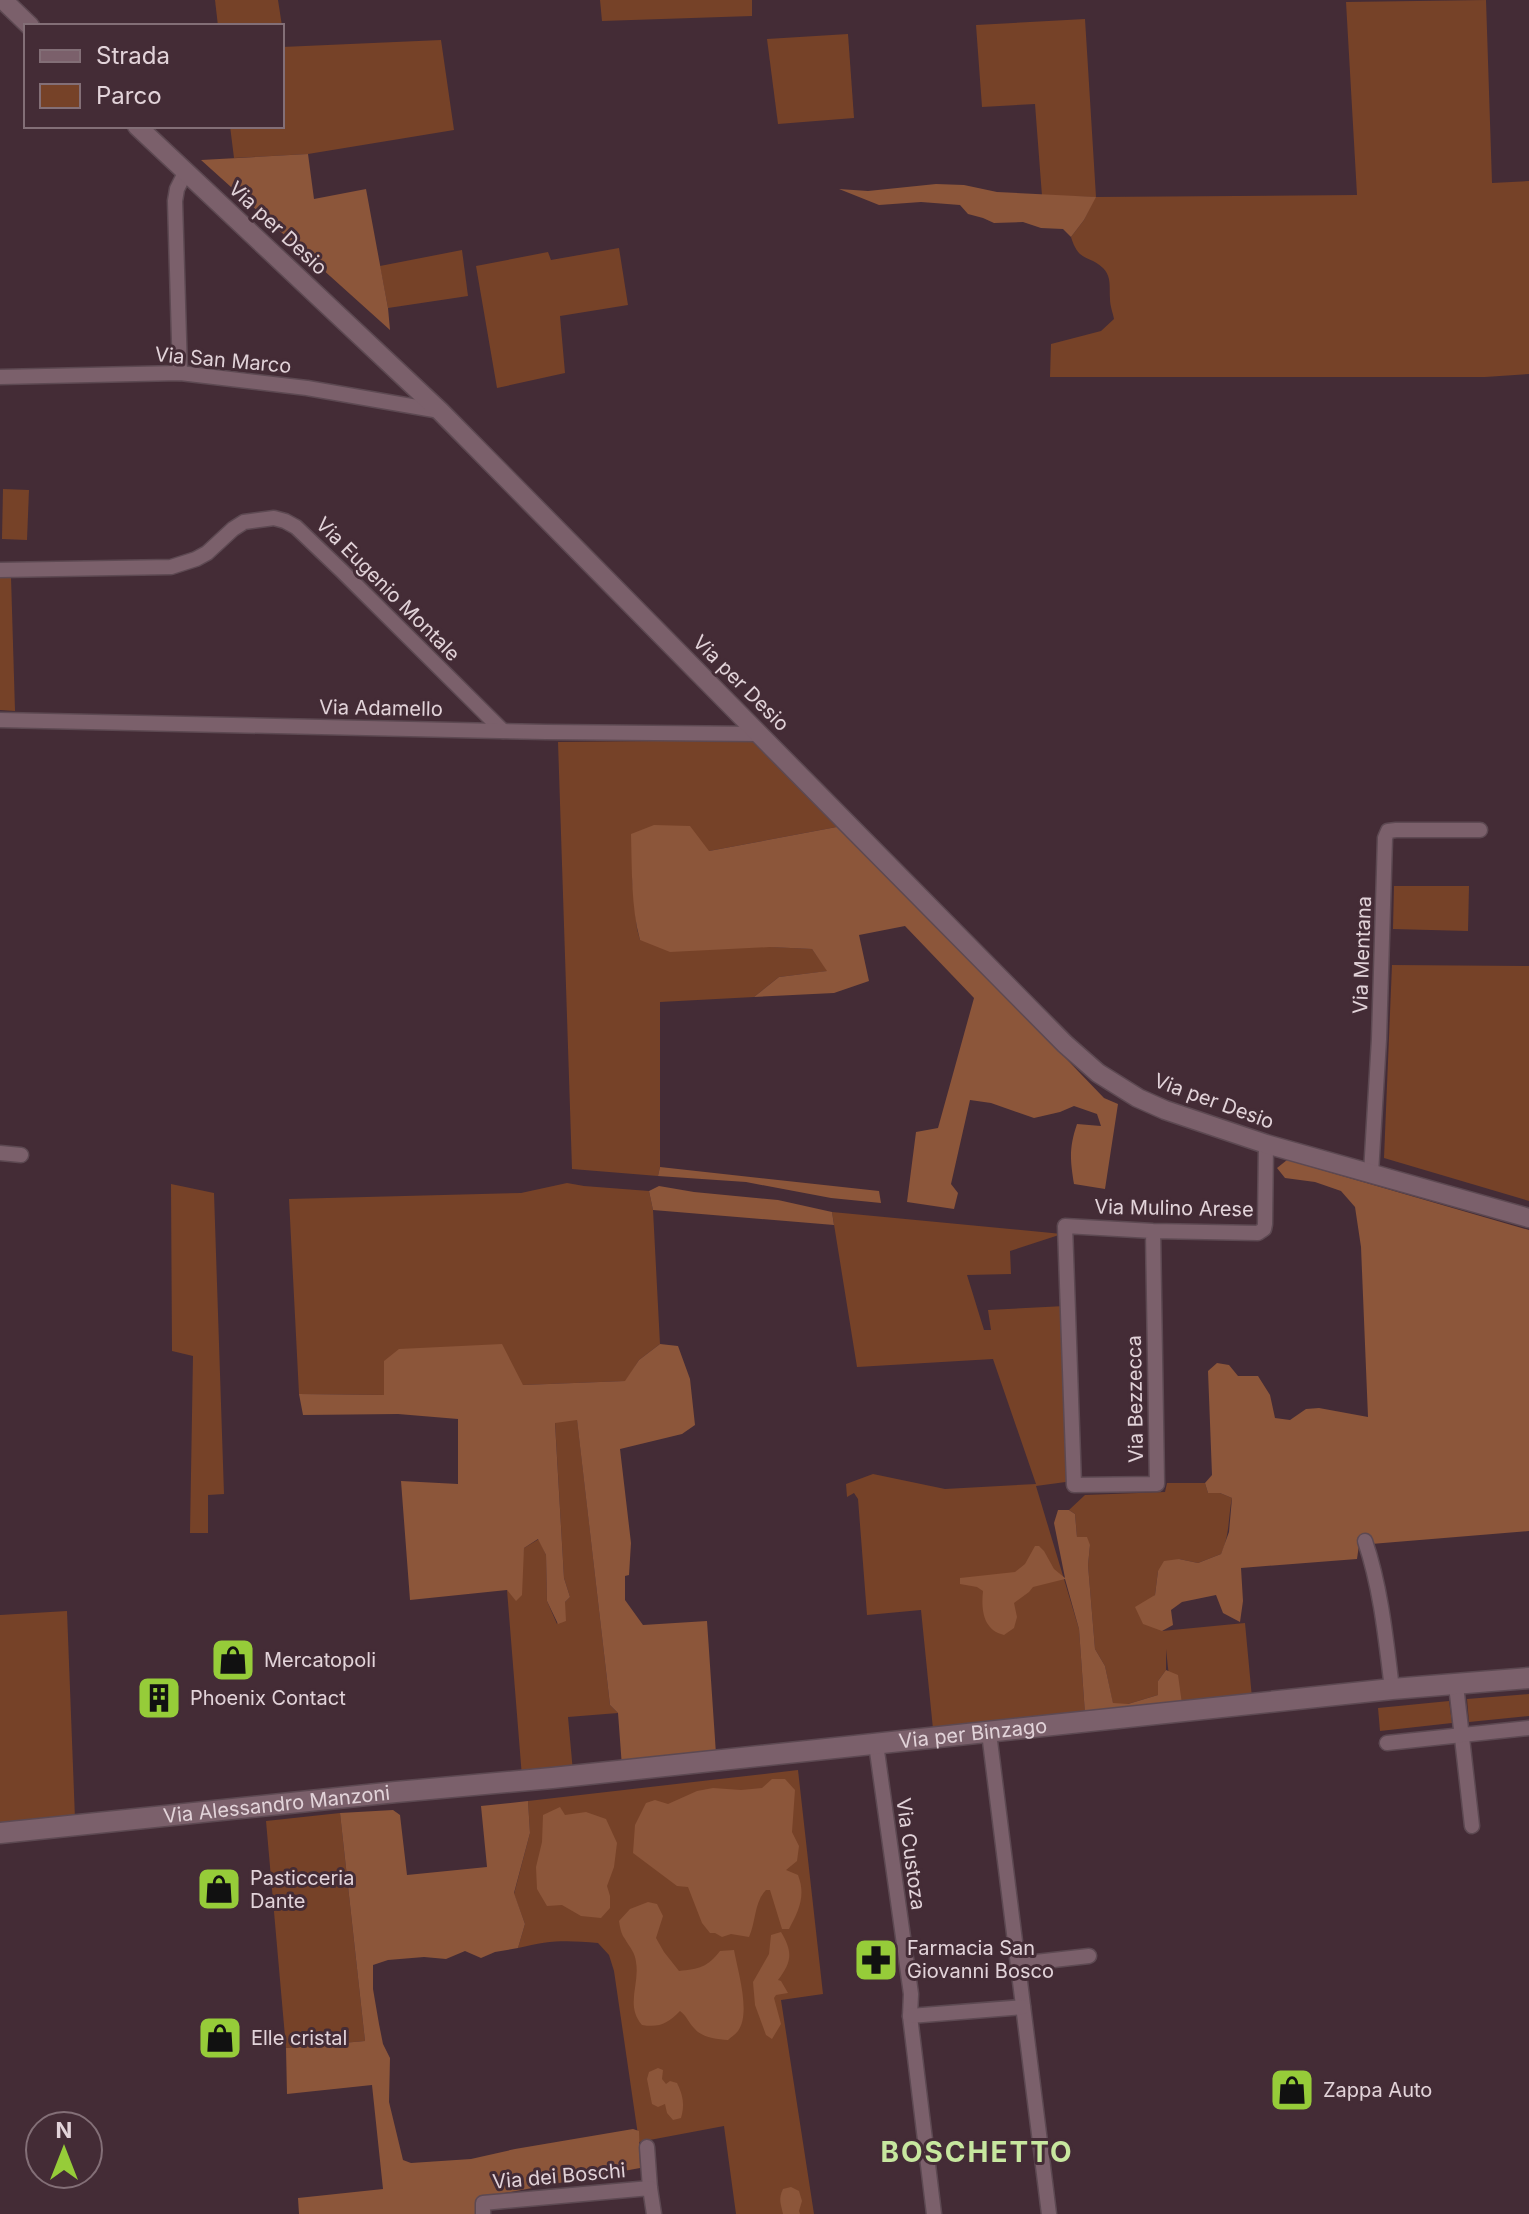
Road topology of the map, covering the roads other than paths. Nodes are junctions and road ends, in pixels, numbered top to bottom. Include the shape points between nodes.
1 (3, 0) edge
2 (28, 24) edge
3 (139, 128) edge
4 (186, 171) junction
5 (180, 373) junction
6 (0, 377) edge
7 (440, 411) junction
8 (0, 570) edge
9 (0, 720) edge
10 (503, 731) junction
11 (761, 734) junction
12 (1480, 830) dead end
13 (1266, 1144) junction
14 (0, 1153) edge
15 (21, 1155) dead end
16 (1371, 1173) junction
17 (1529, 1218) edge
18 (1153, 1231) junction
19 (1074, 1485) joint
20 (1365, 1541) dead end
21 (1529, 1678) edge
22 (1456, 1685) junction
23 (1392, 1689) junction
24 (1529, 1728) edge
25 (989, 1733) junction
26 (1462, 1735) junction
27 (1387, 1743) dead end
28 (876, 1744) junction
29 (552, 1778) joint
30 (1472, 1826) dead end
31 (0, 1833) edge
32 (1089, 1956) dead end
33 (1018, 1964) junction
34 (1023, 2007) junction
35 (910, 2016) junction
36 (647, 2147) dead end
37 (650, 2188) junction
38 (483, 2214) edge
39 (654, 2214) edge
40 (934, 2214) edge
41 (1049, 2214) edge

1 - 2 street
3 - 4 street, Via per Desio
4 - 5 street via 175,201
4 - 7 street, Via per Desio
5 - 6 street, Via San Marco
5 - 7 street, Via San Marco
7 - 11 street, Via per Desio
8 - 10 street, Via Eugenio Montale via 171,567 207,553 244,522 285,521
9 - 10 street, Via Adamello
10 - 11 street, Via Adamello
11 - 13 street, Via per Desio via 1098,1073 1165,1110
12 - 16 street, Via Mentana via 1396,830 1385,838
13 - 16 street, Via per Desio
13 - 18 street, Via Mulino Arese via 1264,1229
14 - 15 street
16 - 17 street, Via per Desio
18 - 19 street, Via Bezzecca via 1157,1484
18 - 19 street, Via Mulino Arese via 1065,1226
20 - 23 street
21 - 22 main road, Via per Binzago
22 - 23 main road, Via per Binzago
22 - 26 street
23 - 25 main road, Via per Binzago
24 - 26 street
25 - 28 main road, Via per Binzago
25 - 33 street
26 - 27 street
26 - 30 street
28 - 29 main road, Via per Binzago
28 - 35 street, Via Custoza
29 - 31 main road, Via Alessandro Manzoni
32 - 33 street
33 - 34 street
34 - 35 street
34 - 41 street
35 - 40 street, Via Custoza
36 - 37 street, Via dei Boschi
37 - 38 street, Via dei Boschi via 483,2203
37 - 39 street, Via dei Boschi

